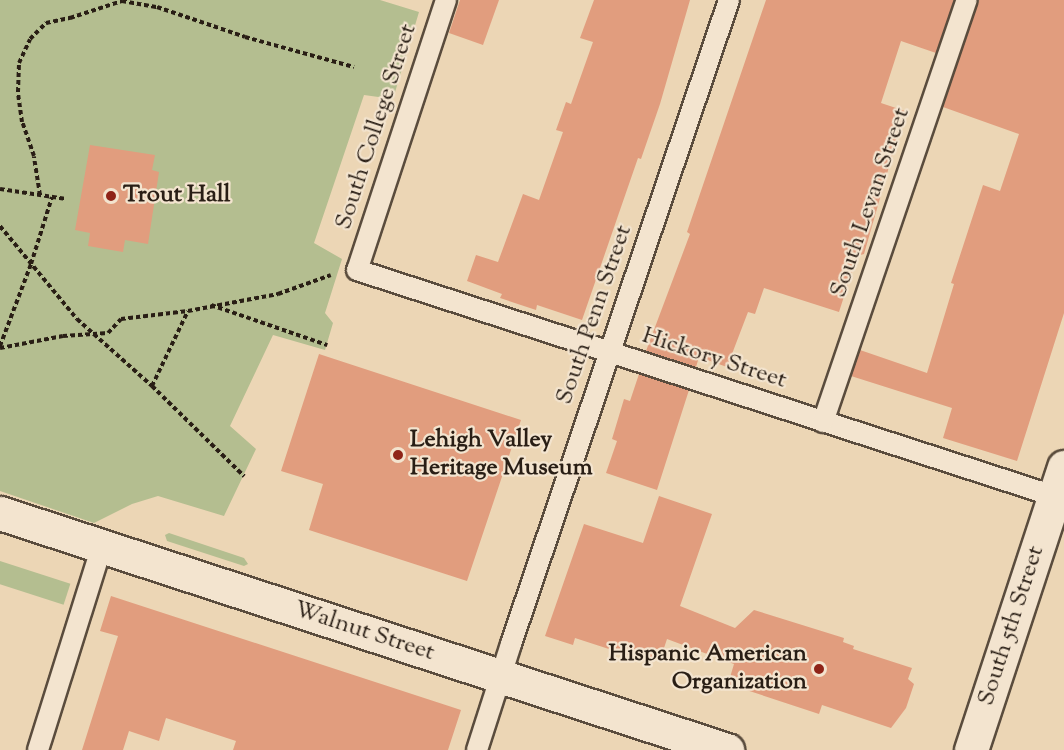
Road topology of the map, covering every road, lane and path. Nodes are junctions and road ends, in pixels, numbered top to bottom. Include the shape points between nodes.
1 (446, 0) edge
2 (729, 0) edge
3 (967, 0) edge
4 (354, 67) dead end
5 (0, 189) edge
6 (40, 195) junction
7 (52, 197) junction
8 (66, 199) dead end
9 (0, 226) edge
10 (31, 264) junction
11 (348, 272) junction
12 (210, 305) junction
13 (188, 311) junction
14 (94, 336) junction
15 (327, 345) dead end
16 (0, 347) edge
17 (610, 351) junction
18 (152, 386) junction
19 (823, 422) junction
20 (244, 476) dead end
21 (1059, 482) edge
22 (0, 513) edge
23 (102, 546) junction
24 (501, 676) junction
25 (719, 749) edge
26 (38, 750) edge
27 (477, 750) edge
28 (971, 750) edge

1 - 11 lane, South College Street
2 - 17 lane, South Penn Street
3 - 19 lane, South Levan Street
4 - 6 path via 245,37 157,7 122,1 46,23 30,39 19,63 22,122 34,156
5 - 6 path
6 - 7 path
7 - 8 path
7 - 10 path
9 - 10 path
10 - 14 path
10 - 16 path
11 - 12 path via 315,279 278,294
11 - 17 lane, Hickory Street
12 - 13 path
12 - 15 path
13 - 14 path via 121,319 108,333
13 - 18 path
14 - 16 path via 63,336
14 - 18 path
17 - 19 lane, Hickory Street
17 - 24 lane, South Penn Street
18 - 20 path
19 - 21 lane, Hickory Street
21 - 28 street, South 5th Street
22 - 23 street, Walnut Street
23 - 24 street, Walnut Street
23 - 26 lane
24 - 25 street, Walnut Street
24 - 27 lane, South Penn Street

